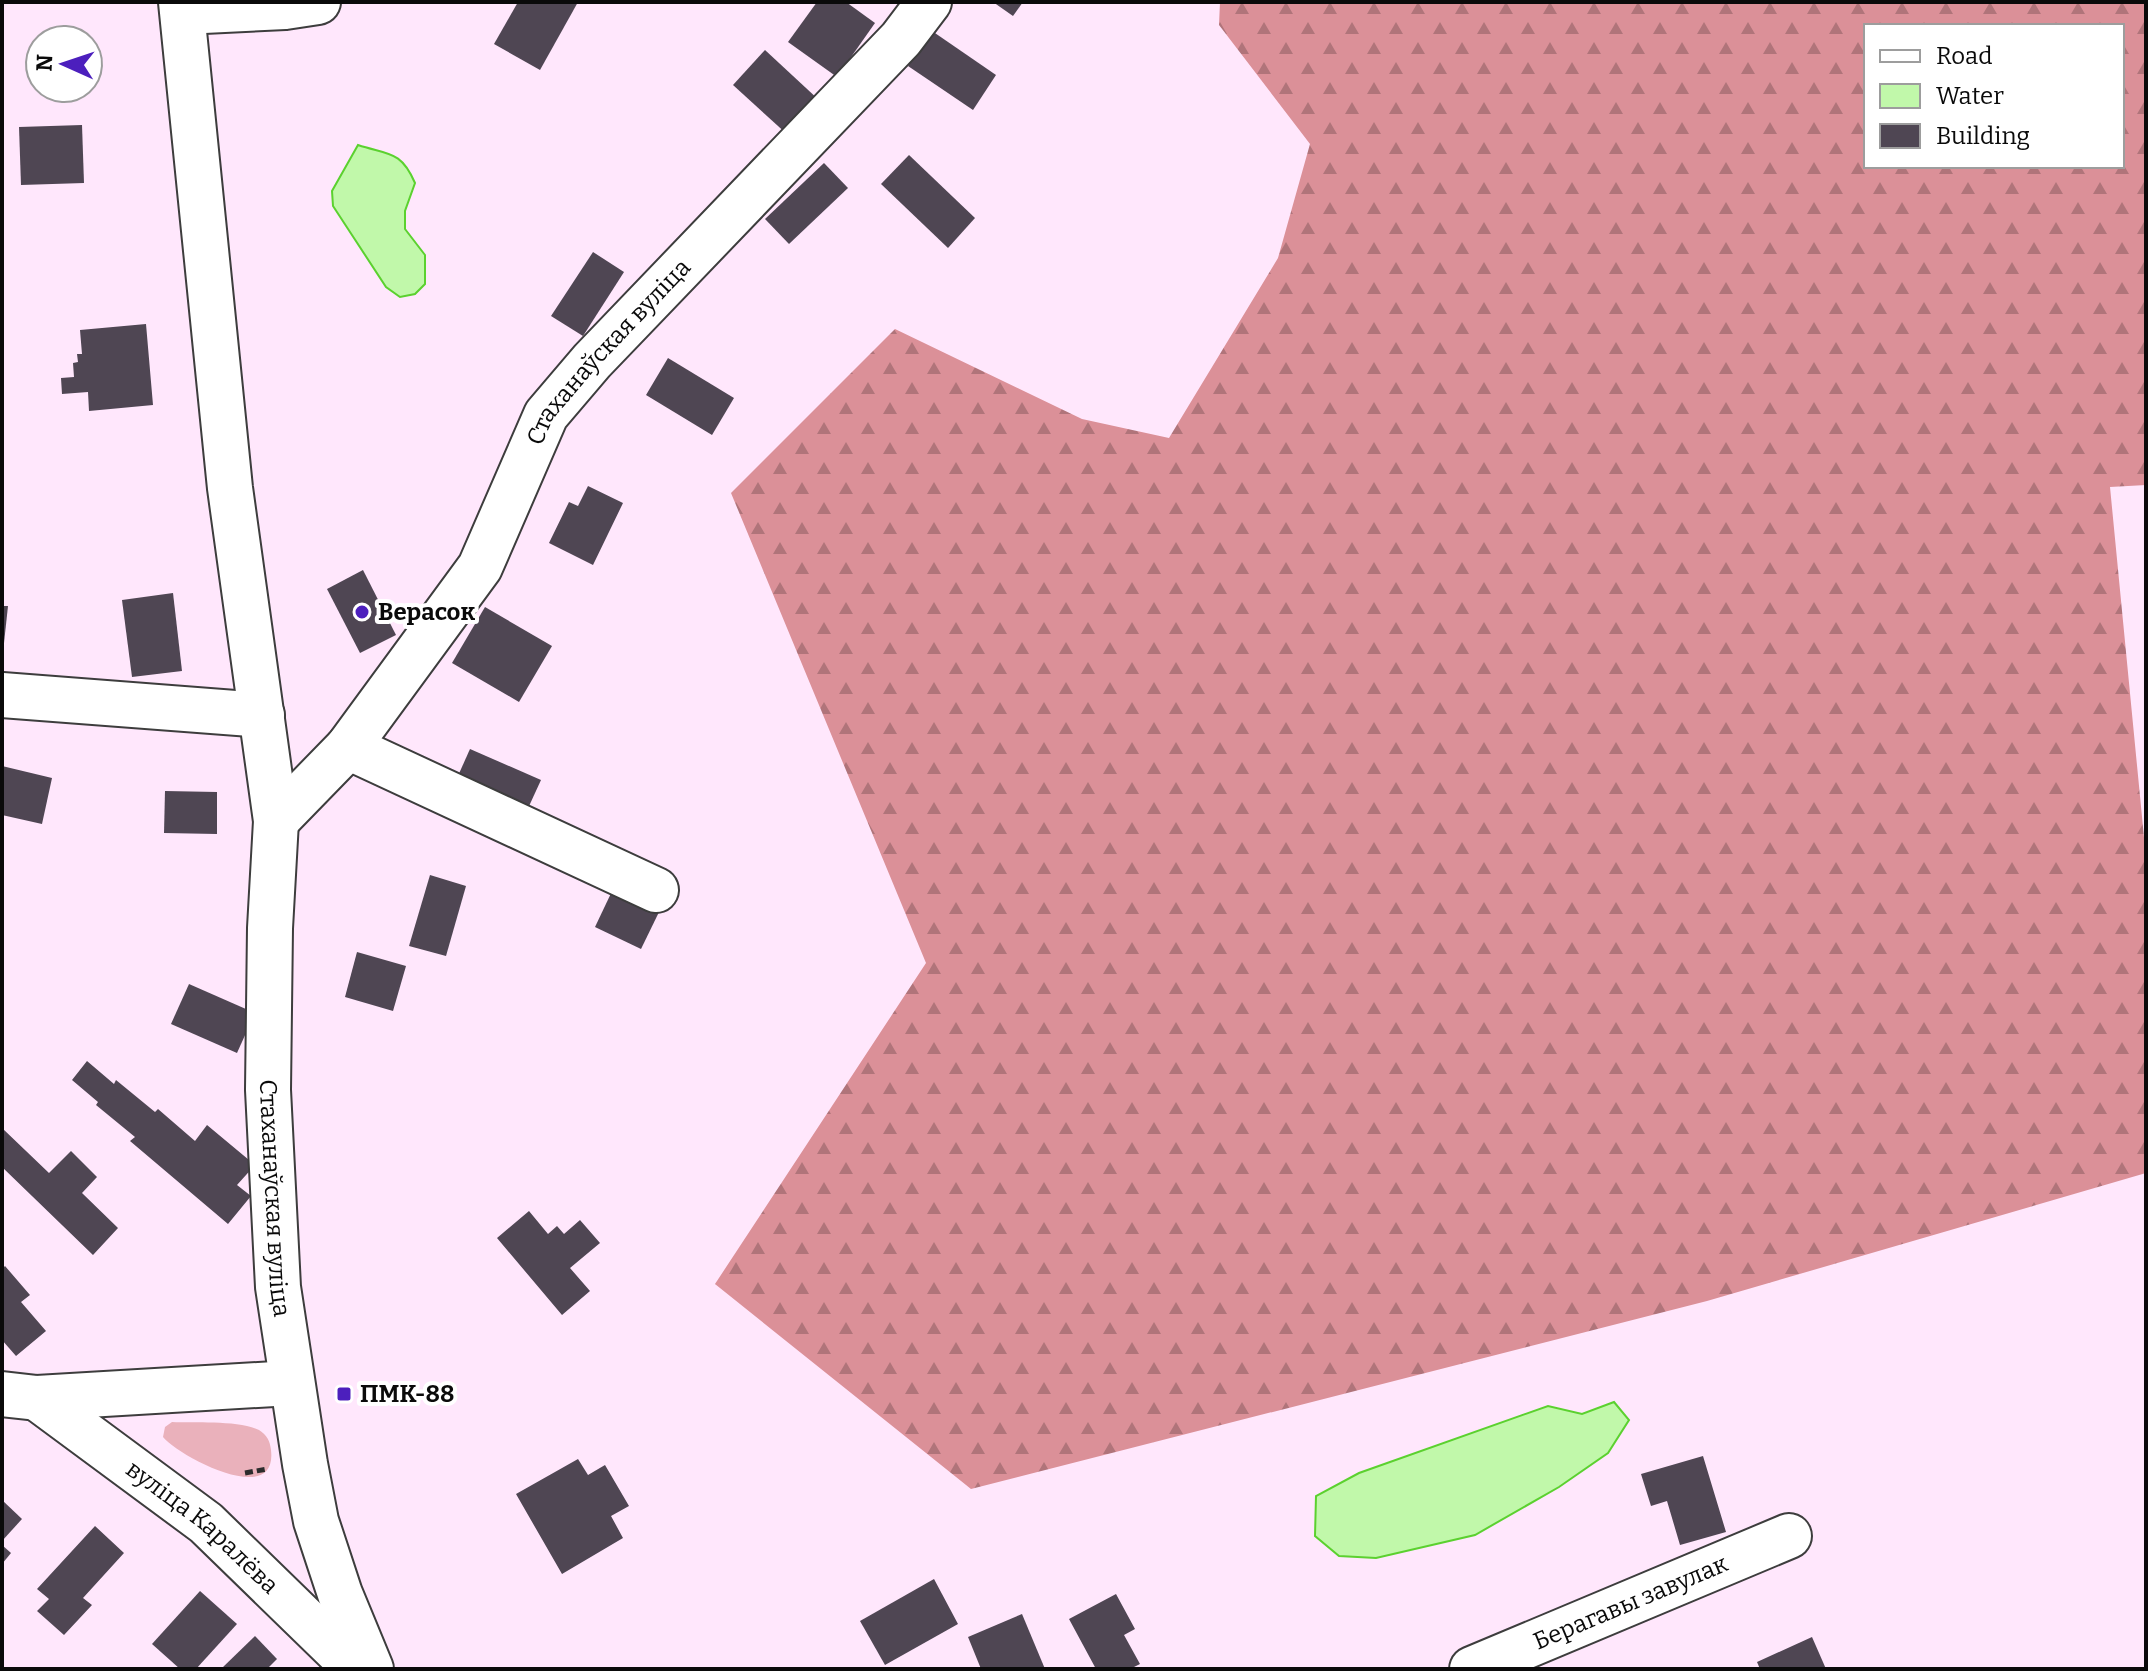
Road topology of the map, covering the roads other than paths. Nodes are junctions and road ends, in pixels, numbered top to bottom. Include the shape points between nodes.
1 (929, 2) edge
2 (296, 4) edge
3 (182, 7) edge
4 (2, 695) edge
5 (262, 715) junction
6 (348, 747) junction
7 (276, 821) junction
8 (656, 890) dead end
9 (291, 1383) junction
10 (19, 1396) edge
11 (1789, 1536) dead end
12 (356, 1669) edge
13 (371, 1669) edge
14 (1472, 1669) edge

1 - 6 street, Стаханаўская вуліца via 901,39 546,415 480,567
2 - 3 street
3 - 5 street, Стаханаўская вуліца via 230,488
4 - 5 street
5 - 7 street, Стаханаўская вуліца
6 - 7 street, Стаханаўская вуліца
6 - 8 street
7 - 9 street, Стаханаўская вуліца via 268,1090 278,1287
9 - 10 street, вуліца Каралёва
9 - 13 street, Стаханаўская вуліца via 316,1521
10 - 12 street, вуліца Каралёва via 206,1523
11 - 14 street, Берагавы завулак

